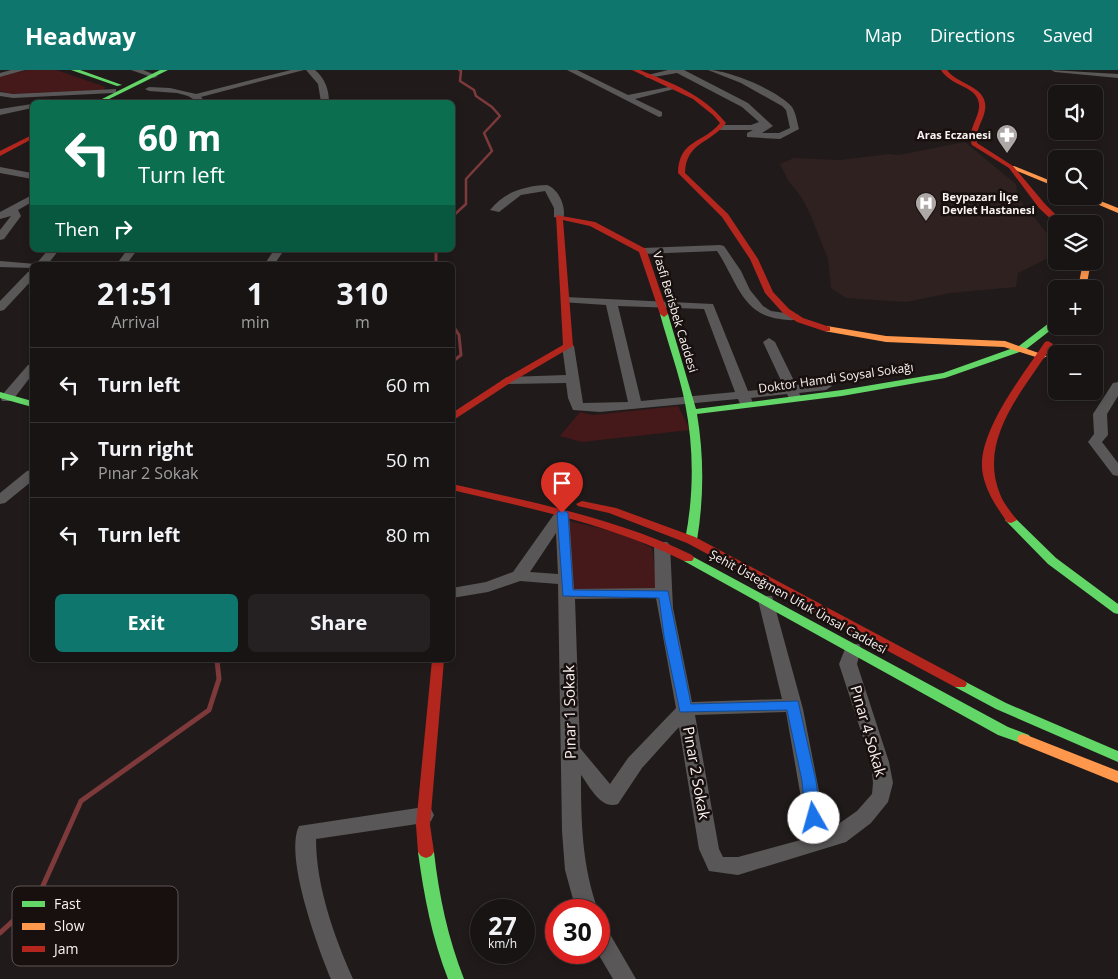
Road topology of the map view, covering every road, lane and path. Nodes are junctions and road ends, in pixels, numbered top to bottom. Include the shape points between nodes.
1 (21, 70) edge
2 (74, 70) edge
3 (135, 70) edge
4 (165, 70) edge
5 (300, 70) edge
6 (310, 70) edge
7 (571, 70) edge
8 (635, 70) edge
9 (678, 70) edge
10 (712, 70) edge
11 (944, 70) edge
12 (1055, 70) edge
13 (177, 74) dead end
14 (0, 75) edge
15 (154, 76) junction
16 (648, 76) junction
17 (1118, 76) edge
18 (122, 88) junction
19 (674, 88) junction
20 (146, 90) junction
21 (0, 94) edge
22 (627, 98) junction
23 (199, 99) edge
24 (80, 100) edge
25 (102, 100) edge
26 (125, 100) edge
27 (325, 100) edge
28 (30, 106) edge
29 (0, 112) edge
30 (659, 114) dead end
31 (762, 125) junction
32 (720, 128) junction
33 (30, 138) edge
34 (16, 146) junction
35 (30, 147) edge
36 (0, 148) edge
37 (0, 154) edge
38 (0, 163) edge
39 (1011, 166) junction
40 (0, 170) edge
41 (30, 176) edge
42 (1048, 182) edge
43 (30, 199) edge
44 (1100, 205) edge
45 (12, 209) junction
46 (494, 210) dead end
47 (1118, 211) edge
48 (1052, 215) edge
49 (0, 216) edge
50 (559, 217) junction
51 (0, 237) edge
52 (643, 251) junction
53 (52, 252) edge
54 (44, 262) edge
55 (0, 264) edge
56 (30, 265) edge
57 (30, 276) edge
58 (566, 300) junction
59 (611, 302) junction
60 (661, 303) junction
61 (0, 308) edge
62 (795, 317) junction
63 (1048, 322) edge
64 (1048, 328) edge
65 (1016, 335) junction
66 (1053, 335) edge
67 (1036, 338) junction
68 (769, 342) dead end
69 (568, 346) junction
70 (1022, 348) junction
71 (1042, 356) junction
72 (982, 363) junction
73 (30, 370) edge
74 (572, 379) junction
75 (507, 381) junction
76 (826, 386) dead end
77 (1118, 386) edge
78 (794, 394) junction
79 (2, 399) edge
80 (745, 400) junction
81 (30, 404) edge
82 (635, 405) junction
83 (690, 407) junction
84 (464, 408) junction
85 (455, 411) edge
86 (455, 416) edge
87 (1118, 472) edge
88 (30, 476) edge
89 (455, 488) edge
90 (0, 500) edge
91 (568, 507) junction
92 (688, 539) junction
93 (662, 541) junction
94 (519, 576) junction
95 (567, 587) junction
96 (455, 593) edge
97 (664, 594) junction
98 (766, 600) junction
99 (1118, 610) edge
100 (853, 648) junction
101 (438, 662) edge
102 (793, 705) junction
103 (685, 709) junction
104 (571, 750) junction
105 (1118, 756) edge
106 (1118, 777) edge
107 (424, 815) junction
108 (819, 842) junction
109 (583, 899) edge
110 (610, 958) edge
111 (342, 979) edge
112 (456, 979) edge
113 (625, 979) edge

1 - 14 street
2 - 18 main road
3 - 15 street
4 - 15 main road
5 - 23 street
6 - 27 street via 317,73 325,90
7 - 22 street
8 - 16 main road
9 - 16 street
9 - 31 street via 745,105 762,119 765,123
10 - 31 street via 744,81 785,104 795,129 780,136 750,135 769,126
11 - 39 main road via 949,79 976,93 983,102 972,127 974,144
12 - 17 street
13 - 20 main road
15 - 18 main road
16 - 19 main road
18 - 20 main road via 128,93
18 - 21 street via 13,96
18 - 24 street
18 - 25 main road
19 - 22 street
19 - 32 main road via 717,113 723,123
20 - 23 street via 182,92
20 - 26 main road
22 - 30 street
28 - 29 street
31 - 32 street
32 - 62 main road via 685,152 680,160 681,174 725,216 754,259 769,293
33 - 34 main road
34 - 36 main road
34 - 37 main road
35 - 38 main road
39 - 42 main road
39 - 48 main road
40 - 41 street
43 - 45 street
44 - 47 main road
45 - 49 street
45 - 51 street via 16,216
46 - 50 street via 514,193 547,188 557,202
50 - 52 main road, Vasfi Berisbek Caddesi via 571,217
50 - 58 main road
52 - 60 main road, Vasfi Berisbek Caddesi
52 - 62 street via 720,248 759,308 768,314
53 - 54 street
55 - 56 street
57 - 61 street
58 - 59 street
58 - 69 main road
59 - 60 street
59 - 82 street
60 - 80 street via 709,306
60 - 83 main road, Vasfi Berisbek Caddesi
62 - 65 main road via 836,332 886,339 943,341
63 - 65 main road
64 - 67 main road, Doktor Hamdi Soysal Sokağı
65 - 67 main road
65 - 70 main road
65 - 72 main road
66 - 71 main road
67 - 70 main road, Doktor Hamdi Soysal Sokağı
67 - 71 main road via 1041,345
68 - 78 street
69 - 74 street
69 - 75 main road
70 - 71 main road
70 - 72 main road, Doktor Hamdi Soysal Sokağı
71 - 99 main road via 987,447 984,464 988,483 1013,525 1036,549
72 - 78 main road, Doktor Hamdi Soysal Sokağı via 945,375 907,382
73 - 79 street
74 - 75 street
74 - 82 street via 578,407
75 - 84 main road
76 - 78 street
77 - 87 street via 1100,414 1100,435 1095,442
78 - 80 street
79 - 81 main road
80 - 83 street
82 - 83 street
83 - 92 main road, Vasfi Berisbek Caddesi via 696,438 695,522
84 - 85 main road
84 - 86 main road
88 - 90 street
89 - 91 main road, Şehit Üsteğmen Ufuk Ünsal Caddesi
91 - 93 main road, Şehit Üsteğmen Ufuk Ünsal Caddesi via 600,522
91 - 93 main road, Şehit Üsteğmen Ufuk Ünsal Caddesi via 612,510
91 - 94 street
91 - 95 street, Pınar 1 Sokak
92 - 93 main road
92 - 93 main road, Şehit Üsteğmen Ufuk Ünsal Caddesi
92 - 105 main road, Şehit Üsteğmen Ufuk Ünsal Caddesi via 1001,706
93 - 97 street, Pınar 2 Sokak
93 - 98 main road, Şehit Üsteğmen Ufuk Ünsal Caddesi
94 - 95 street
94 - 96 street
95 - 97 street
95 - 104 street, Pınar 1 Sokak
97 - 103 street, Pınar 2 Sokak
98 - 100 main road, Şehit Üsteğmen Ufuk Ünsal Caddesi
98 - 102 street
100 - 106 main road, Şehit Üsteğmen Ufuk Ünsal Caddesi via 1003,731
100 - 108 street, Pınar 4 Sokak via 848,664 880,762 881,797 864,817 839,836
101 - 107 main road
102 - 103 street
102 - 108 street
103 - 104 street via 635,763 611,799
103 - 108 street, Pınar 2 Sokak via 709,849 716,865 738,866
104 - 109 street, Pınar 1 Sokak via 572,846
107 - 111 street via 306,832 305,847 321,921 330,954
107 - 112 main road via 431,892 444,950
110 - 113 street

